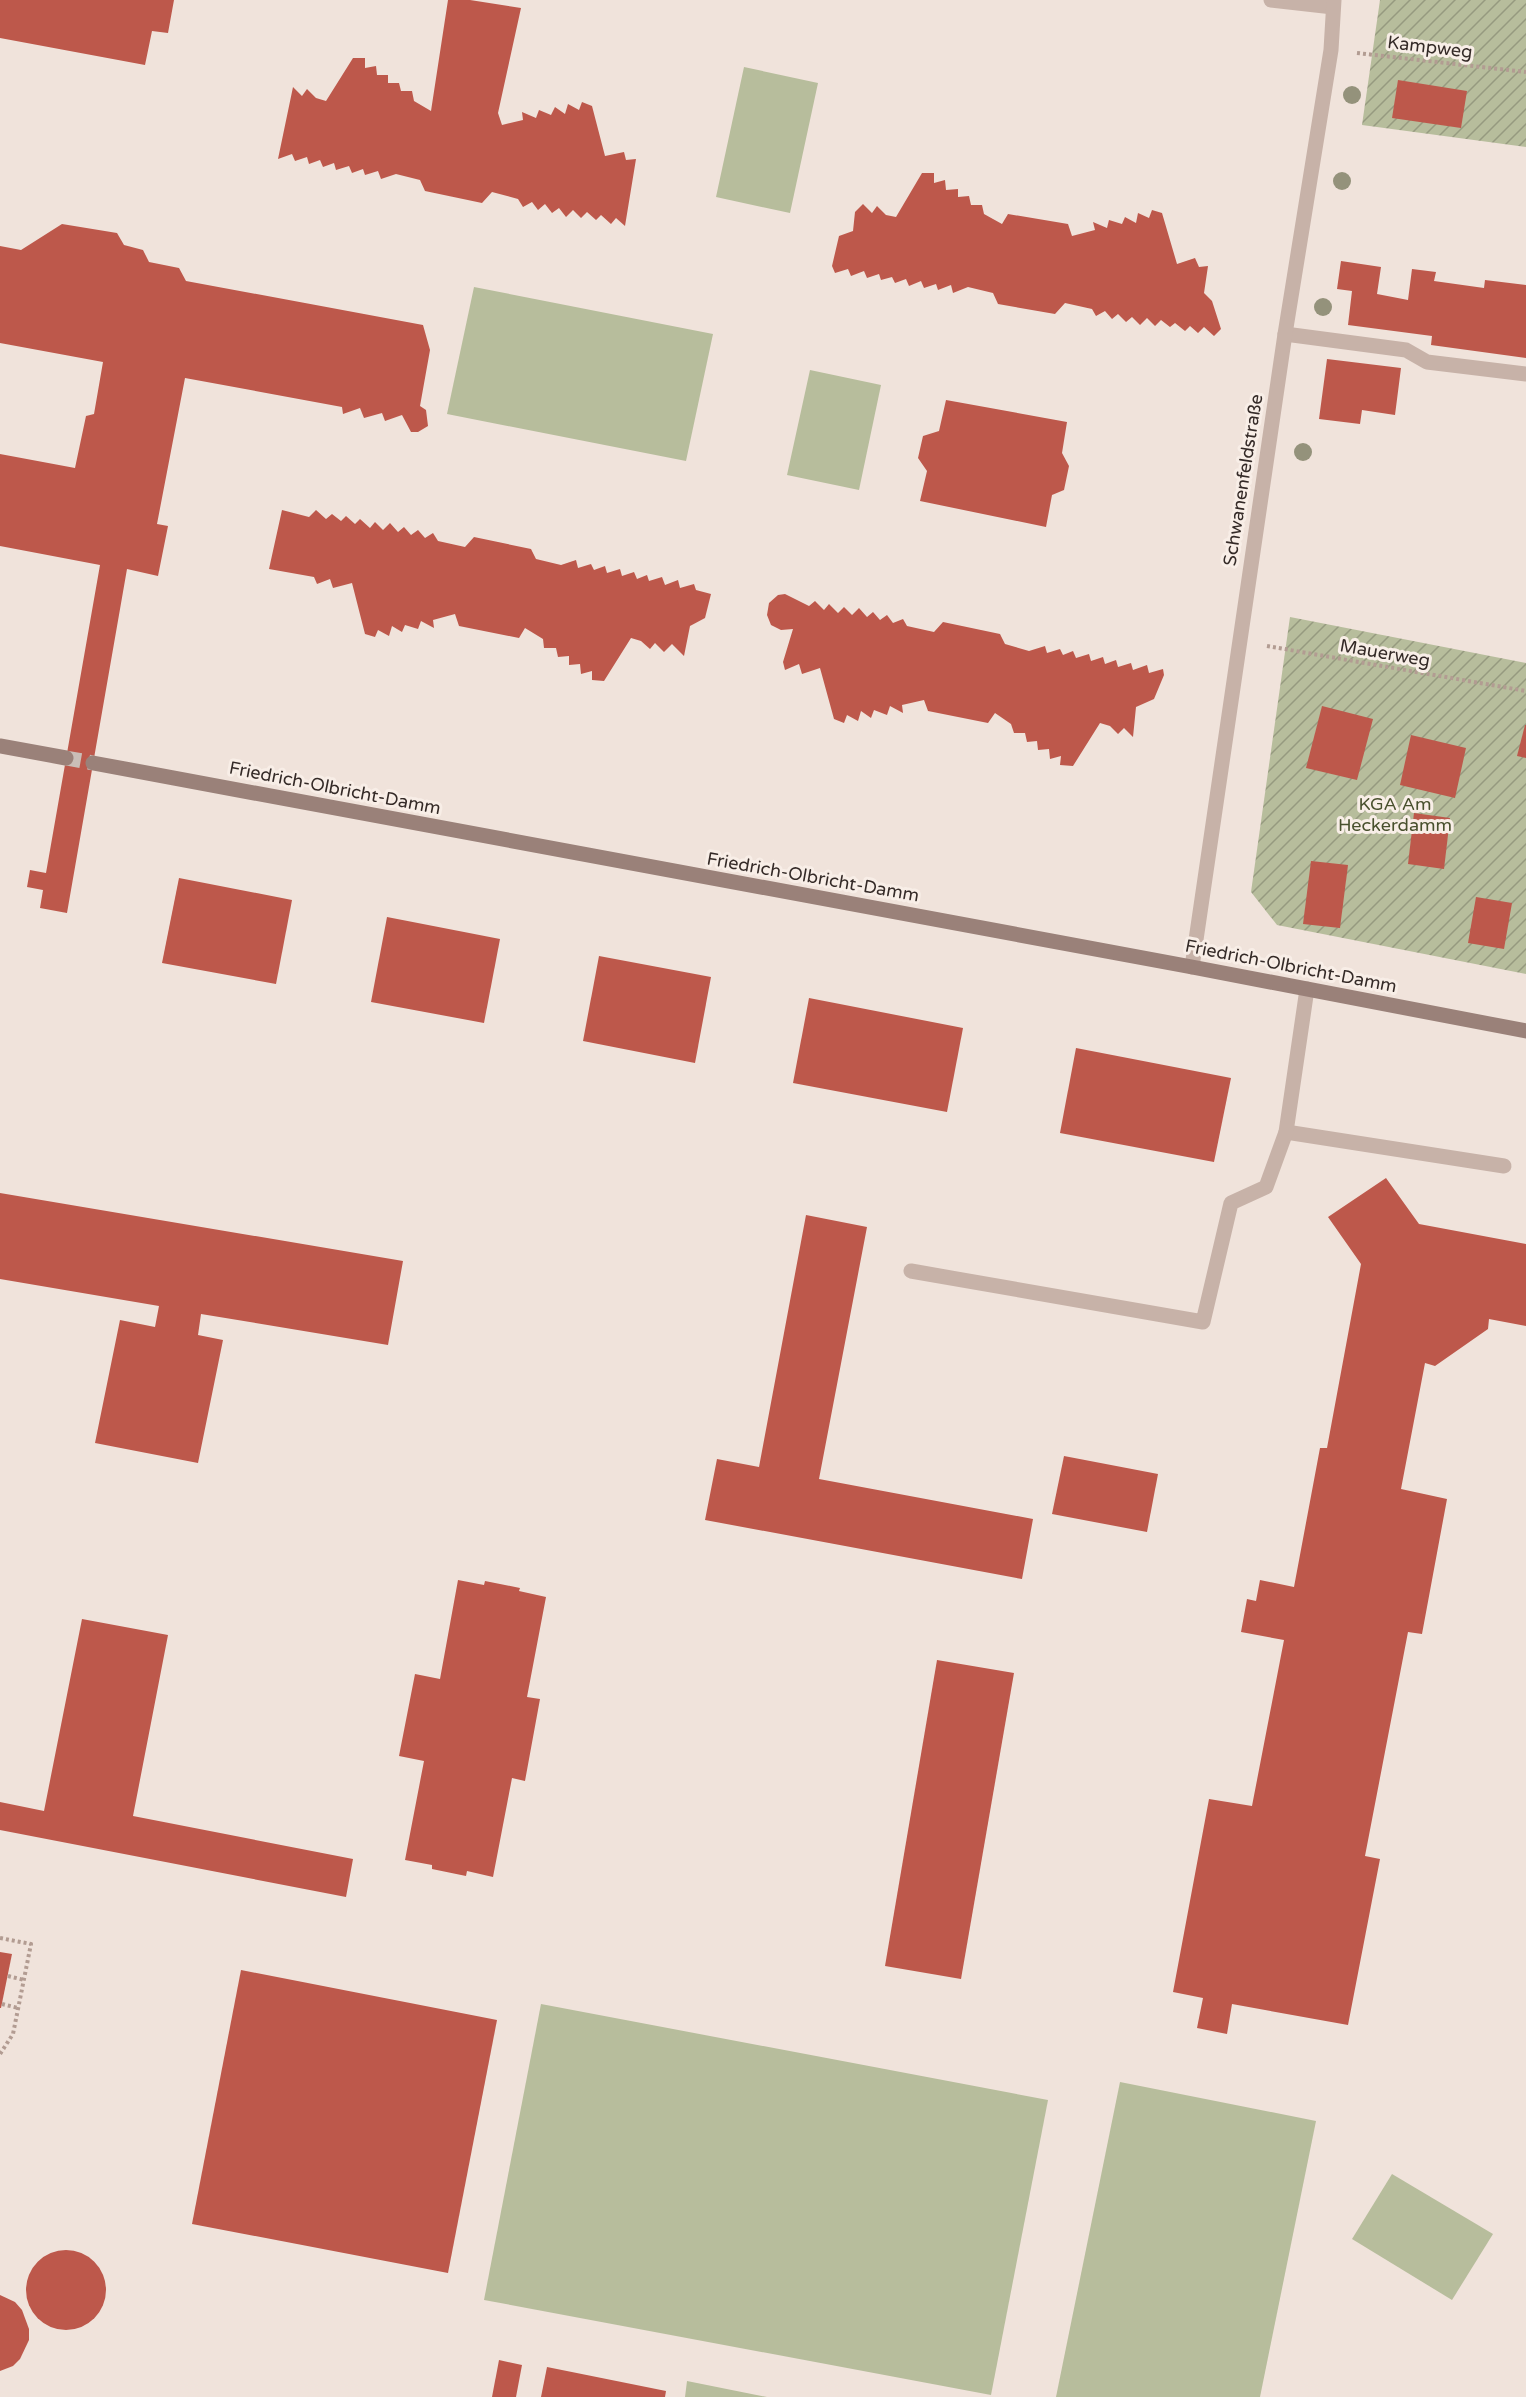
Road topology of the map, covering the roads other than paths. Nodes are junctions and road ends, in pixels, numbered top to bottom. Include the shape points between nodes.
1 (1271, 0) edge
2 (1334, 4) edge
3 (1285, 333) junction
4 (1526, 374) edge
5 (0, 746) edge
6 (66, 758) tunnel mouth
7 (93, 763) tunnel mouth
8 (1192, 967) junction
9 (1307, 989) junction
10 (1526, 1031) edge
11 (1286, 1132) junction
12 (1504, 1166) dead end
13 (911, 1271) dead end

1 - 2 street
2 - 3 street, Schwanenfeldstraße via 1331,50
3 - 4 street via 1406,350 1427,362
3 - 8 street, Schwanenfeldstraße
5 - 6 street
7 - 8 street, Friedrich-Olbricht-Damm
8 - 9 street, Friedrich-Olbricht-Damm
9 - 10 street, Friedrich-Olbricht-Damm
9 - 11 street
11 - 12 street
11 - 13 street via 1266,1187 1231,1203 1203,1322

